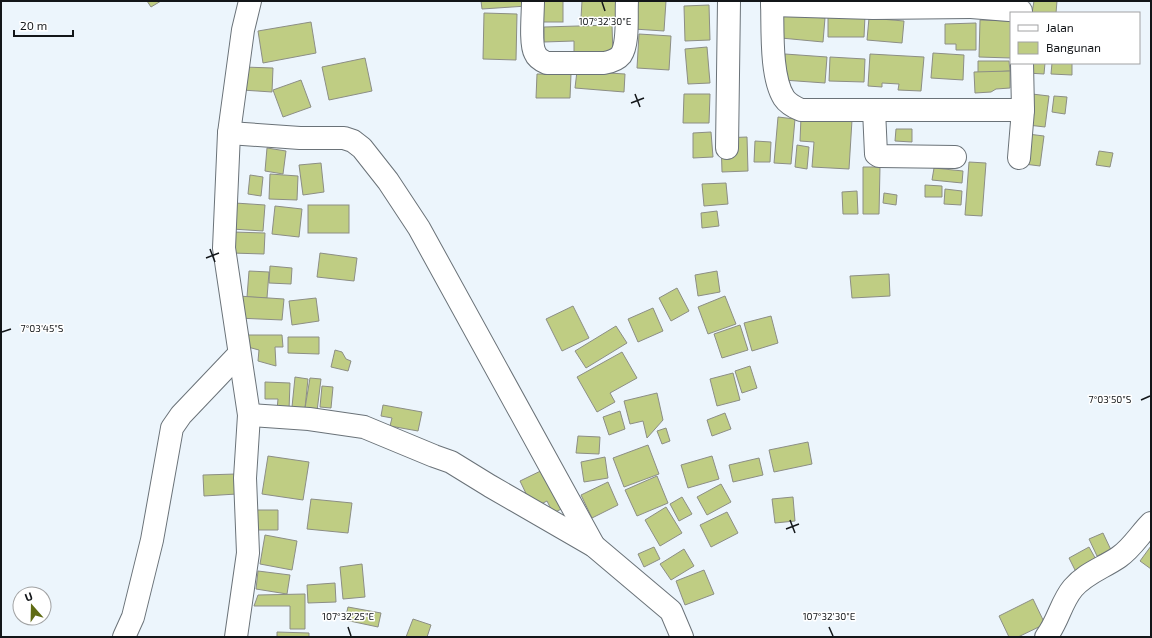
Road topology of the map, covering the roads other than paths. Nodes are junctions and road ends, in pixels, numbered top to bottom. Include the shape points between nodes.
1 (250, 1) edge
2 (533, 1) edge
3 (627, 1) edge
4 (729, 1) edge
5 (772, 3) edge
6 (971, 4) edge
7 (873, 5) edge
8 (1021, 8) edge
9 (1022, 64) edge
10 (874, 110) junction
11 (1023, 110) junction
12 (229, 133) junction
13 (727, 148) dead end
14 (955, 157) dead end
15 (1018, 158) dead end
16 (239, 354) junction
17 (249, 415) junction
18 (1151, 523) edge
19 (594, 546) junction
20 (124, 637) edge
21 (236, 637) edge
22 (682, 637) edge
23 (1046, 637) edge

1 - 12 street via 243,30
2 - 3 street via 532,39 534,52 539,59 547,63 604,63 612,62 621,54 625,43
4 - 13 street
5 - 7 street
5 - 10 street via 775,72 784,98 791,106 801,110
6 - 7 street
6 - 8 street
9 - 11 street
10 - 11 street
10 - 14 street via 876,154 879,156
11 - 15 street
12 - 16 street via 224,248
12 - 19 street via 344,138 362,148 388,181 419,228
16 - 17 street
16 - 20 street via 172,428 152,540 133,617
17 - 19 street via 309,419 364,427 451,462
17 - 21 street via 245,478 248,553
18 - 23 street via 1128,550 1090,573 1072,590
19 - 22 street via 671,611

